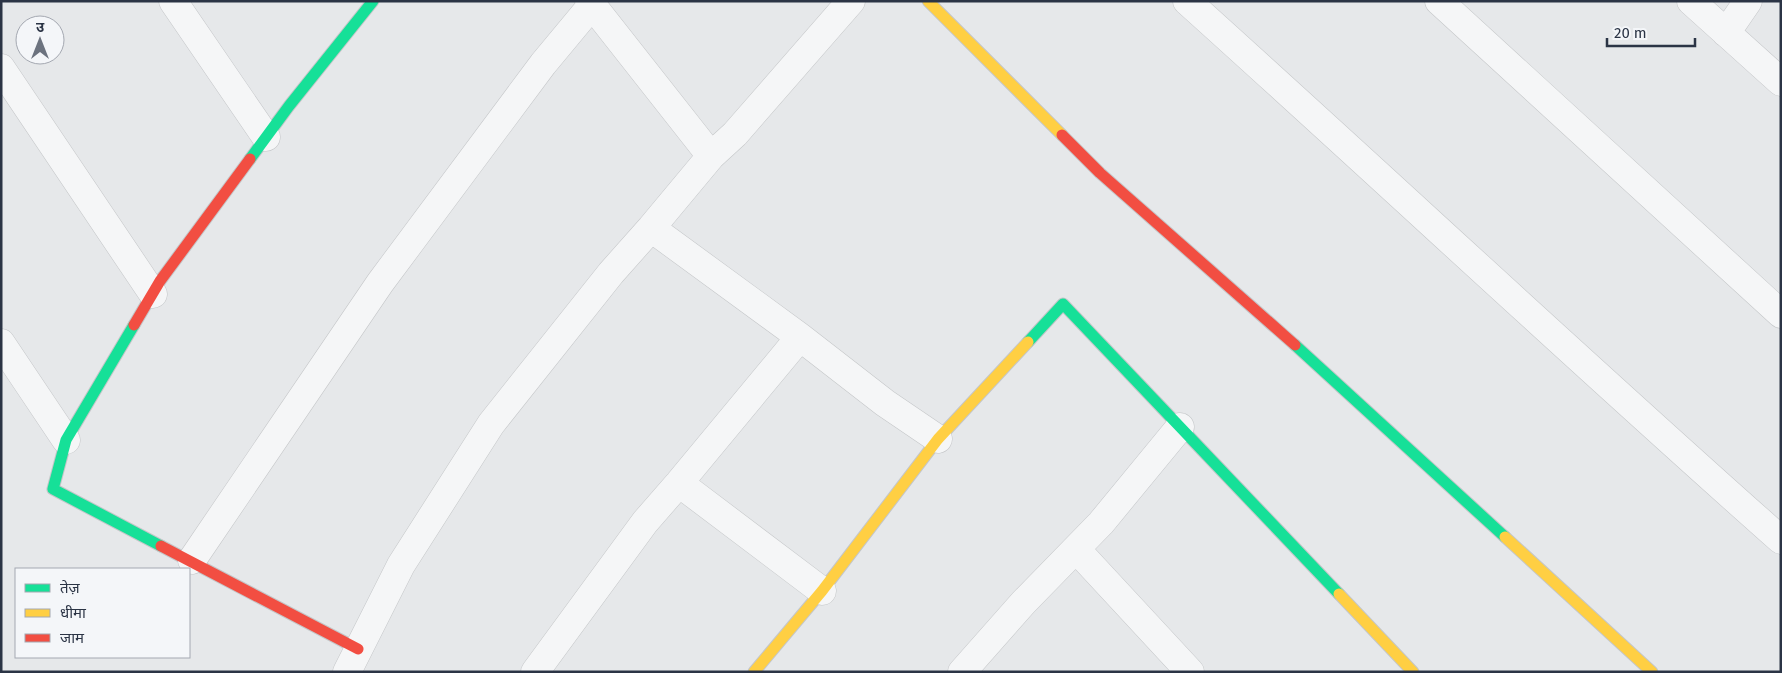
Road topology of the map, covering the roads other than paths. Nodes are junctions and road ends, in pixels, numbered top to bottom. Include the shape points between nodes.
1 (173, 1) edge
2 (851, 1) edge
3 (928, 1) edge
4 (1187, 1) edge
5 (1439, 1) edge
6 (1691, 1) edge
7 (1748, 1) edge
8 (372, 2) edge
9 (590, 3) edge
10 (1726, 33) junction
11 (1, 68) edge
12 (1781, 82) edge
13 (266, 137) junction
14 (710, 156) junction
15 (651, 228) junction
16 (153, 294) junction
17 (1781, 314) edge
18 (800, 337) junction
19 (1, 343) edge
20 (1180, 427) junction
21 (66, 440) junction
22 (938, 440) junction
23 (679, 483) junction
24 (1781, 540) edge
25 (1076, 549) junction
26 (192, 560) junction
27 (822, 591) junction
28 (353, 660) edge
29 (535, 672) edge
30 (754, 672) edge
31 (962, 672) edge
32 (1190, 672) edge
33 (1413, 672) edge
34 (1652, 672) edge

1 - 13 street
2 - 14 street via 735,134
3 - 34 street via 1100,173 1311,359
4 - 24 street
5 - 17 street
6 - 10 street
7 - 10 street
8 - 13 street
9 - 14 street
9 - 26 street via 380,283
10 - 12 street
11 - 16 street
13 - 16 street
14 - 15 street
15 - 18 street
15 - 28 street via 611,273 491,424 401,564
16 - 21 street
18 - 22 street
18 - 23 street
19 - 21 street
20 - 22 street via 1063,304
20 - 25 street
20 - 33 street
21 - 26 street via 54,489
22 - 27 street
23 - 27 street
23 - 29 street via 645,522
25 - 31 street
25 - 32 street
26 - 28 street
27 - 30 street

